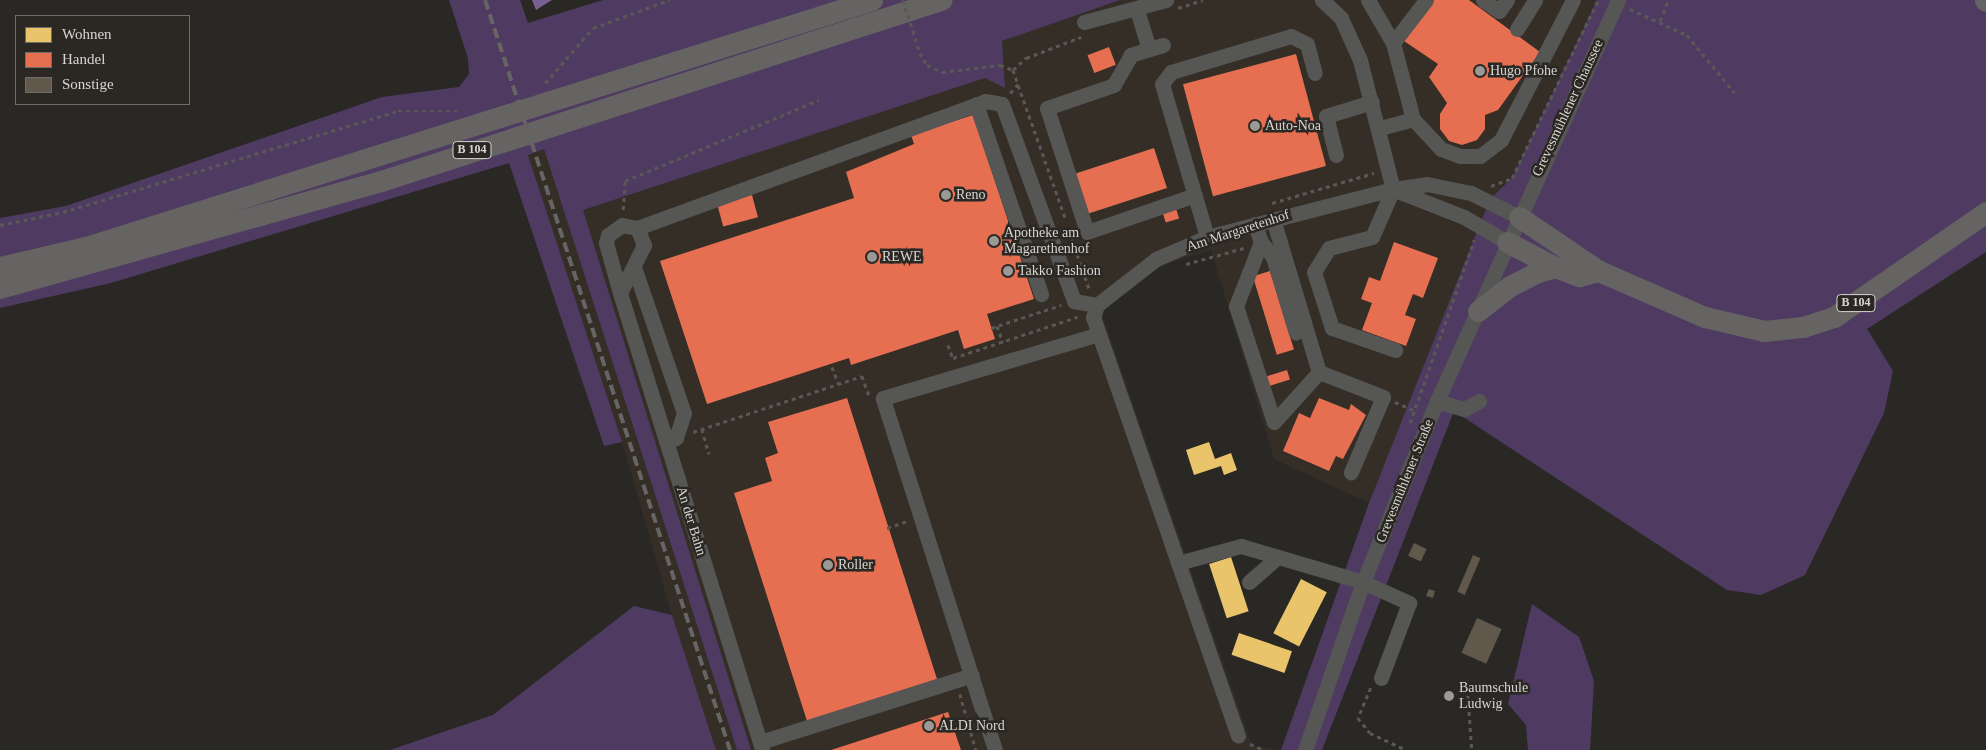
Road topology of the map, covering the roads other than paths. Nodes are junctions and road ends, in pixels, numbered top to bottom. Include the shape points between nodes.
1 (872, 0) edge
2 (941, 0) edge
3 (1166, 0) edge
4 (1322, 0) edge
5 (1368, 0) edge
6 (1426, 0) edge
7 (1482, 0) edge
8 (1507, 0) edge
9 (1535, 0) edge
10 (1573, 0) edge
11 (1618, 2) edge
12 (1137, 10) junction
13 (1084, 22) road end
14 (1518, 28) dead end
15 (1393, 43) junction
16 (1315, 73) dead end
17 (1372, 102) junction
18 (976, 104) junction
19 (1413, 119) junction
20 (1380, 128) junction
21 (1336, 155) dead end
22 (1393, 189) junction
23 (1195, 195) junction
24 (1986, 212) edge
25 (1519, 217) junction
26 (1044, 219) junction
27 (1273, 219) junction
28 (1255, 224) junction
29 (1018, 227) junction
30 (637, 228) junction
31 (1207, 237) junction
32 (1261, 242) junction
33 (1508, 242) junction
34 (0, 266) edge
35 (1554, 267) junction
36 (635, 270) junction
37 (1599, 272) junction
38 (0, 288) edge
39 (620, 293) junction
40 (1041, 294) dead end
41 (1097, 305) junction
42 (1478, 312) junction
43 (1296, 333) dead end
44 (1099, 334) junction
45 (1395, 350) dead end
46 (1319, 372) junction
47 (1437, 401) junction
48 (1479, 401) dead end
49 (671, 440) junction
50 (1351, 472) dead end
51 (1278, 557) junction
52 (1178, 563) junction
53 (1249, 582) dead end
54 (1363, 582) junction
55 (972, 675) junction
56 (1381, 678) road end
57 (1243, 736) road end
58 (761, 746) edge
59 (994, 750) edge
60 (1304, 750) edge

1 - 34 highway, B 104 via 86,247
2 - 38 highway, B 104 via 381,181
3 - 12 street
4 - 17 street via 1341,18
5 - 15 street
6 - 15 street
7 - 8 street via 1499,11
9 - 14 street
10 - 19 street via 1502,140 1480,156 1441,148
11 - 25 street, Grevesmühlener Chaussee
12 - 13 street
12 - 23 street via 1156,47 1131,55 1114,85 1047,108 1087,232
15 - 19 street
16 - 23 street via 1307,44 1291,36 1171,72 1162,84
17 - 20 street
17 - 21 street via 1326,116
18 - 26 street via 1002,104
18 - 29 street
18 - 30 street
19 - 20 street
20 - 22 street
22 - 25 street, Am Margaretenhof via 1426,184 1471,193
22 - 27 street, Am Margaretenhof
22 - 33 street via 1464,217
22 - 45 street via 1372,237 1329,248 1314,272 1332,328
23 - 31 street
24 - 37 highway, B 104 via 1866,297 1834,317 1802,327 1742,328 1675,306
25 - 33 street, Grevesmühlener Straße
25 - 37 highway, B 104
26 - 29 street
26 - 41 street via 1074,301
27 - 28 street, Am Margaretenhof
27 - 46 street
28 - 31 street, Am Margaretenhof
28 - 32 street
29 - 40 street
30 - 36 street via 644,244
30 - 39 street, An der Bahn via 622,225 608,235 606,243
31 - 41 street, Am Margaretenhof via 1156,259
32 - 43 street via 1273,256
32 - 46 street via 1236,306 1274,422
33 - 35 highway
33 - 42 street, Grevesmühlener Straße
35 - 37 highway via 1579,276
35 - 42 highway via 1522,278
36 - 39 street
36 - 49 street via 684,413
39 - 49 street, An der Bahn
41 - 44 street via 1093,318
42 - 47 street, Grevesmühlener Straße
44 - 52 street
44 - 55 street via 884,398
46 - 50 street via 1383,396
47 - 48 street via 1464,409
47 - 54 street, Grevesmühlener Straße
49 - 58 street, An der Bahn
51 - 52 street via 1241,546
51 - 53 street
51 - 54 street
52 - 57 street
54 - 56 street via 1408,603
54 - 60 street, Grevesmühlener Straße
55 - 58 street
55 - 59 street

